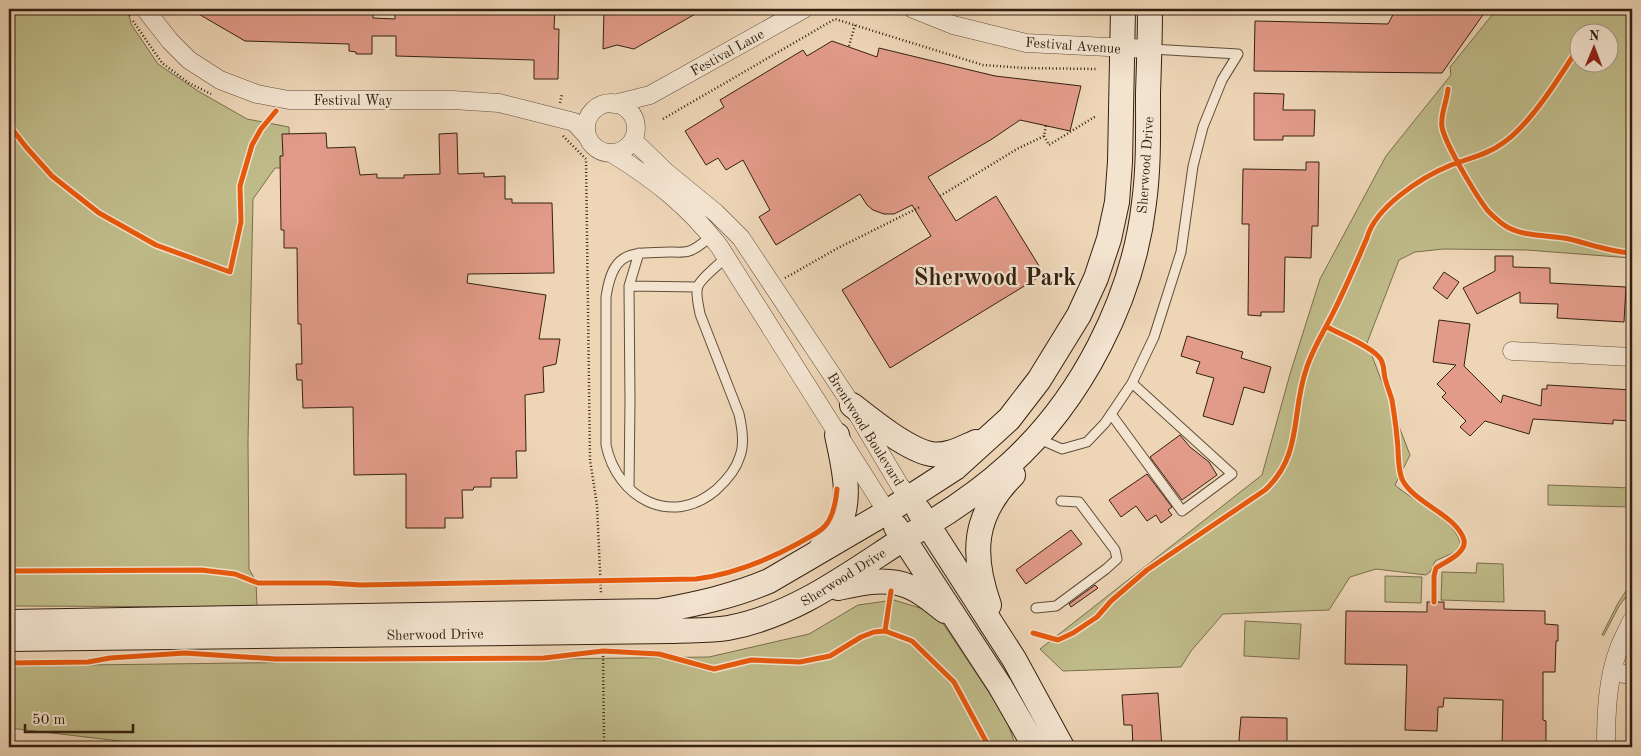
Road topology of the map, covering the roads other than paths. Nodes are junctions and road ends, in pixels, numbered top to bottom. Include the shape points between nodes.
1 (145, 9) edge
2 (804, 9) edge
3 (913, 9) edge
4 (1123, 9) edge
5 (1150, 9) edge
6 (1123, 48) junction
7 (1149, 49) junction
8 (650, 95) junction
9 (614, 104) junction
10 (634, 132) junction
11 (586, 135) junction
12 (613, 154) junction
13 (711, 236) junction
14 (639, 253) junction
15 (726, 257) junction
16 (629, 286) junction
17 (697, 287) junction
18 (1512, 350) dead end
19 (1632, 357) edge
20 (1132, 383) junction
21 (852, 405) junction
22 (1111, 414) junction
23 (837, 435) junction
24 (992, 436) junction
25 (1037, 438) junction
26 (628, 488) junction
27 (910, 498) junction
28 (1061, 501) dead end
29 (895, 525) junction
30 (928, 525) junction
31 (815, 555) junction
32 (822, 592) junction
33 (1036, 608) dead end
34 (957, 620) junction
35 (1632, 620) edge
36 (756, 621) junction
37 (9, 622) edge
38 (9, 640) edge
39 (1001, 640) junction
40 (1612, 672) junction
41 (1632, 675) edge
42 (1035, 747) edge
43 (1062, 747) edge
44 (1606, 747) edge

1 - 11 street, Festival Way via 189,60 220,80 257,94 288,100 499,103 574,122
2 - 8 street, Festival Lane
3 - 6 street, Festival Avenue via 953,25 1026,43
4 - 6 main road, Sherwood Drive
5 - 7 main road, Sherwood Drive
6 - 7 street, Festival Avenue
6 - 24 main road, Sherwood Drive via 1117,202 1096,278 1079,315 1039,380
7 - 20 lane via 1238,54 1222,80 1203,127 1192,166 1181,252 1154,337
7 - 25 main road, Sherwood Drive via 1148,161 1144,205 1128,278 1100,344 1071,394
8 - 9 street, Festival Lane
8 - 10 street
9 - 10 street via 628,110
9 - 11 street via 599,106 592,111 587,118
10 - 12 street via 628,147
10 - 21 street, Brentwood Boulevard via 666,172 741,238
11 - 12 street via 596,149
12 - 13 street, Brentwood Boulevard via 656,182 691,212
13 - 14 lane via 690,251
13 - 15 street, Brentwood Boulevard
14 - 16 lane
14 - 26 lane via 629,255 614,270 606,297 606,445 608,458
15 - 17 lane
15 - 23 street, Brentwood Boulevard
16 - 17 lane
16 - 26 lane
17 - 26 lane via 700,314 739,414 741,455 724,483 698,502 681,508 647,502
18 - 19 street
20 - 22 lane
20 - 22 lane via 1232,474 1182,511
21 - 24 main road via 911,446 931,454 951,453
21 - 27 street, Brentwood Boulevard
22 - 25 lane via 1087,442 1062,448
23 - 29 street, Brentwood Boulevard
23 - 31 main road via 844,469 845,505 836,529
24 - 27 main road, Sherwood Drive via 955,468
25 - 30 main road, Sherwood Drive via 1008,466
25 - 39 main road via 1022,466 988,506 978,543 979,574
27 - 29 main road, Sherwood Drive
27 - 30 main road, Brentwood Boulevard
28 - 33 lane via 1079,502 1115,550 1117,559 1056,606
29 - 30 main road, Sherwood Drive
29 - 31 main road, Sherwood Drive
29 - 32 main road, Sherwood Drive
29 - 34 main road, Brentwood Boulevard
29 - 36 main road via 812,578
30 - 39 main road, Brentwood Boulevard
31 - 37 main road, Sherwood Drive via 750,590 659,611
32 - 34 main road via 868,581 901,584 910,586
32 - 36 main road, Sherwood Drive
34 - 42 main road, Brentwood Boulevard
35 - 40 street
36 - 38 main road, Sherwood Drive via 727,628 671,631
39 - 43 main road, Brentwood Boulevard
40 - 41 street
40 - 44 street via 1606,707

